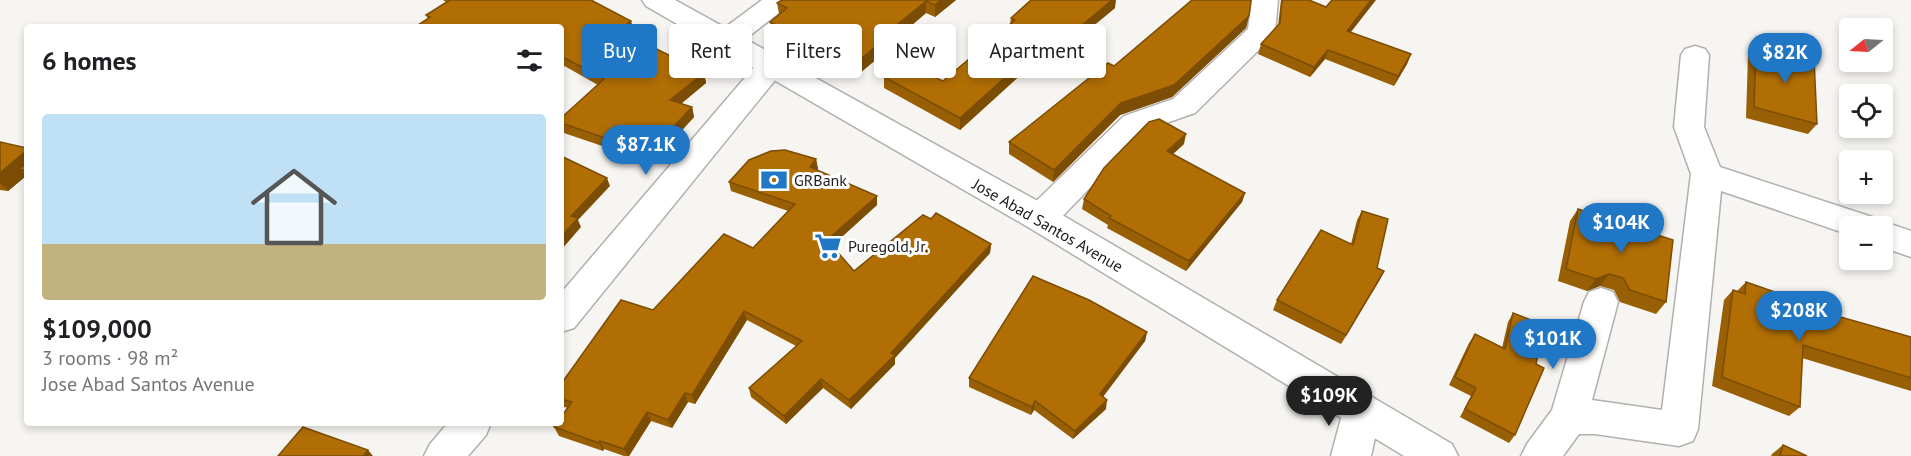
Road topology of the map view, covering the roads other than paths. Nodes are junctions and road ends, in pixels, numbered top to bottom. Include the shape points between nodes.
1 (655, 0) edge
2 (779, 0) edge
3 (1265, 0) edge
4 (696, 24) edge
5 (747, 24) edge
6 (1695, 55) dead end
7 (764, 74) edge
8 (790, 78) edge
9 (1707, 174) junction
10 (1040, 218) junction
11 (1839, 219) edge
12 (1893, 238) edge
13 (1911, 244) edge
14 (1601, 302) dead end
15 (564, 314) edge
16 (1362, 411) junction
17 (1569, 417) junction
18 (469, 426) edge
19 (1674, 442) edge
20 (444, 456) edge
21 (1351, 456) edge
22 (1438, 456) edge
23 (1541, 456) edge

1 - 4 street, Jose Abad Santos Avenue
2 - 5 street
3 - 10 street via 1261,32 1184,106 1135,123
6 - 9 street via 1689,127
7 - 15 street
8 - 10 street, Jose Abad Santos Avenue
9 - 11 street
9 - 19 street
10 - 16 street, Jose Abad Santos Avenue
12 - 13 street
14 - 17 street
16 - 21 street
16 - 22 street, Jose Abad Santos Avenue
17 - 19 street via 1595,417
17 - 23 street
18 - 20 street

